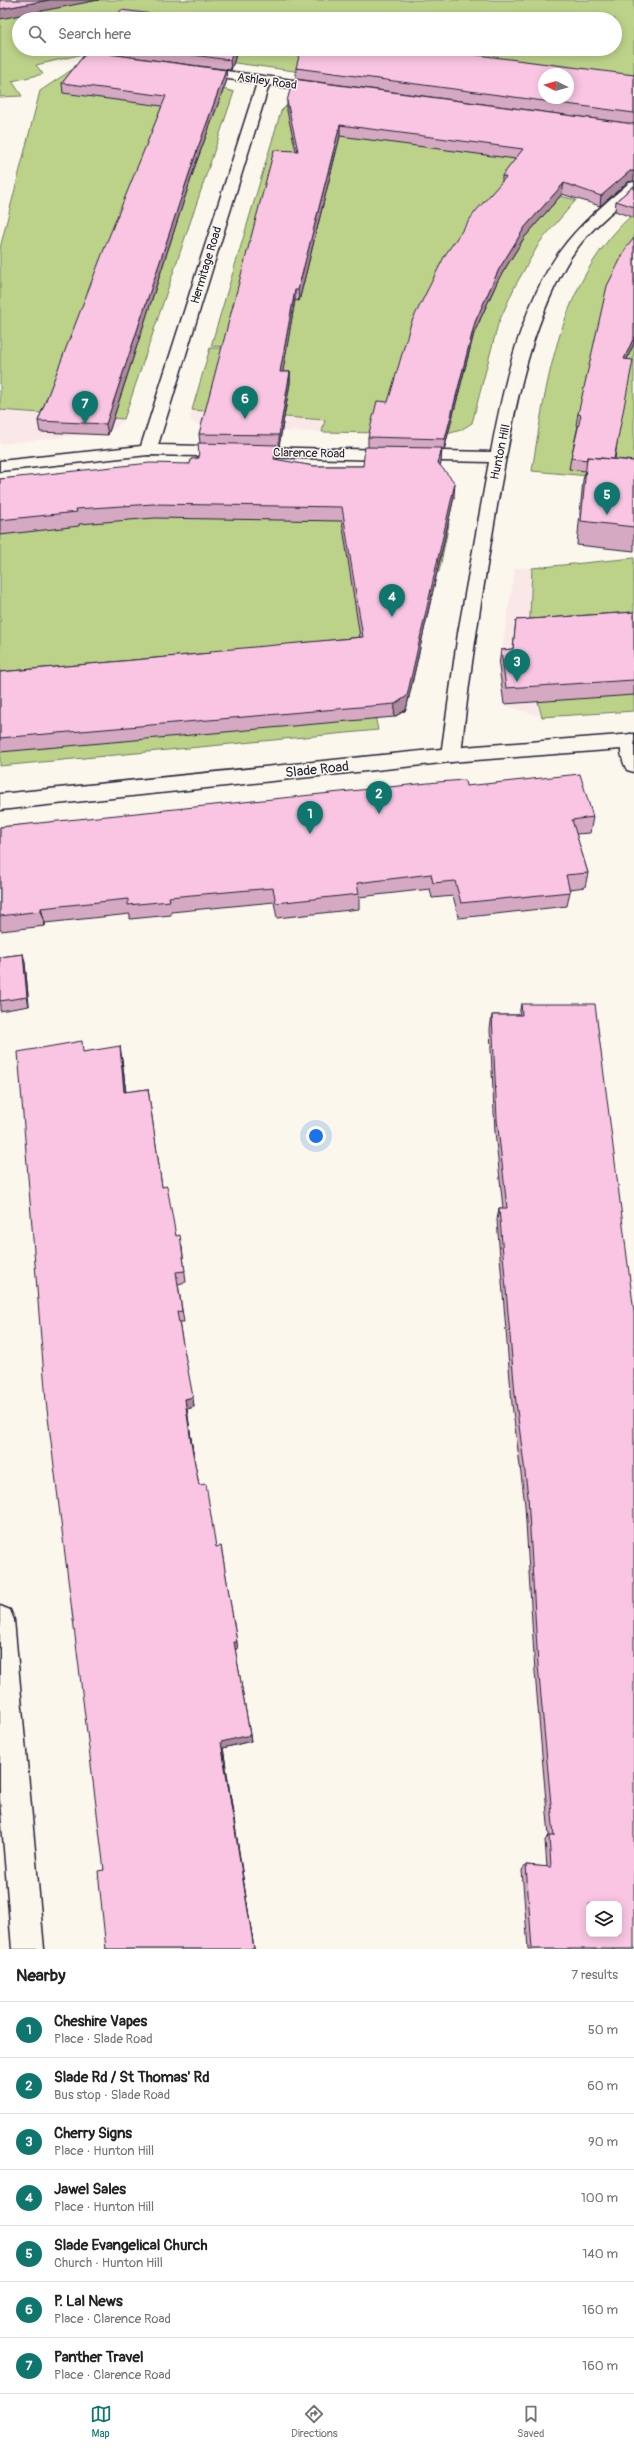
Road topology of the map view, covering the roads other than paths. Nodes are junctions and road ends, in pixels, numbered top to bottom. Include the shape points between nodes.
1 (185, 70) edge
2 (264, 80) junction
3 (334, 90) edge
4 (634, 186) edge
5 (148, 450) junction
6 (498, 457) junction
7 (0, 466) edge
8 (632, 741) edge
9 (451, 755) junction
10 (634, 765) edge
11 (0, 802) edge
12 (0, 1620) edge
13 (28, 1949) edge

1 - 2 street, Ashley Road
2 - 3 street, Ashley Road
2 - 5 street, Hermitage Road
4 - 6 street, Hunton Hill via 584,232 558,265 533,320 516,377
5 - 6 street, Clarence Road
5 - 7 street, Clarence Road
6 - 9 street, Hunton Hill via 456,700
8 - 9 street, Slade Road
8 - 10 street
9 - 11 street, Slade Road
12 - 13 street

